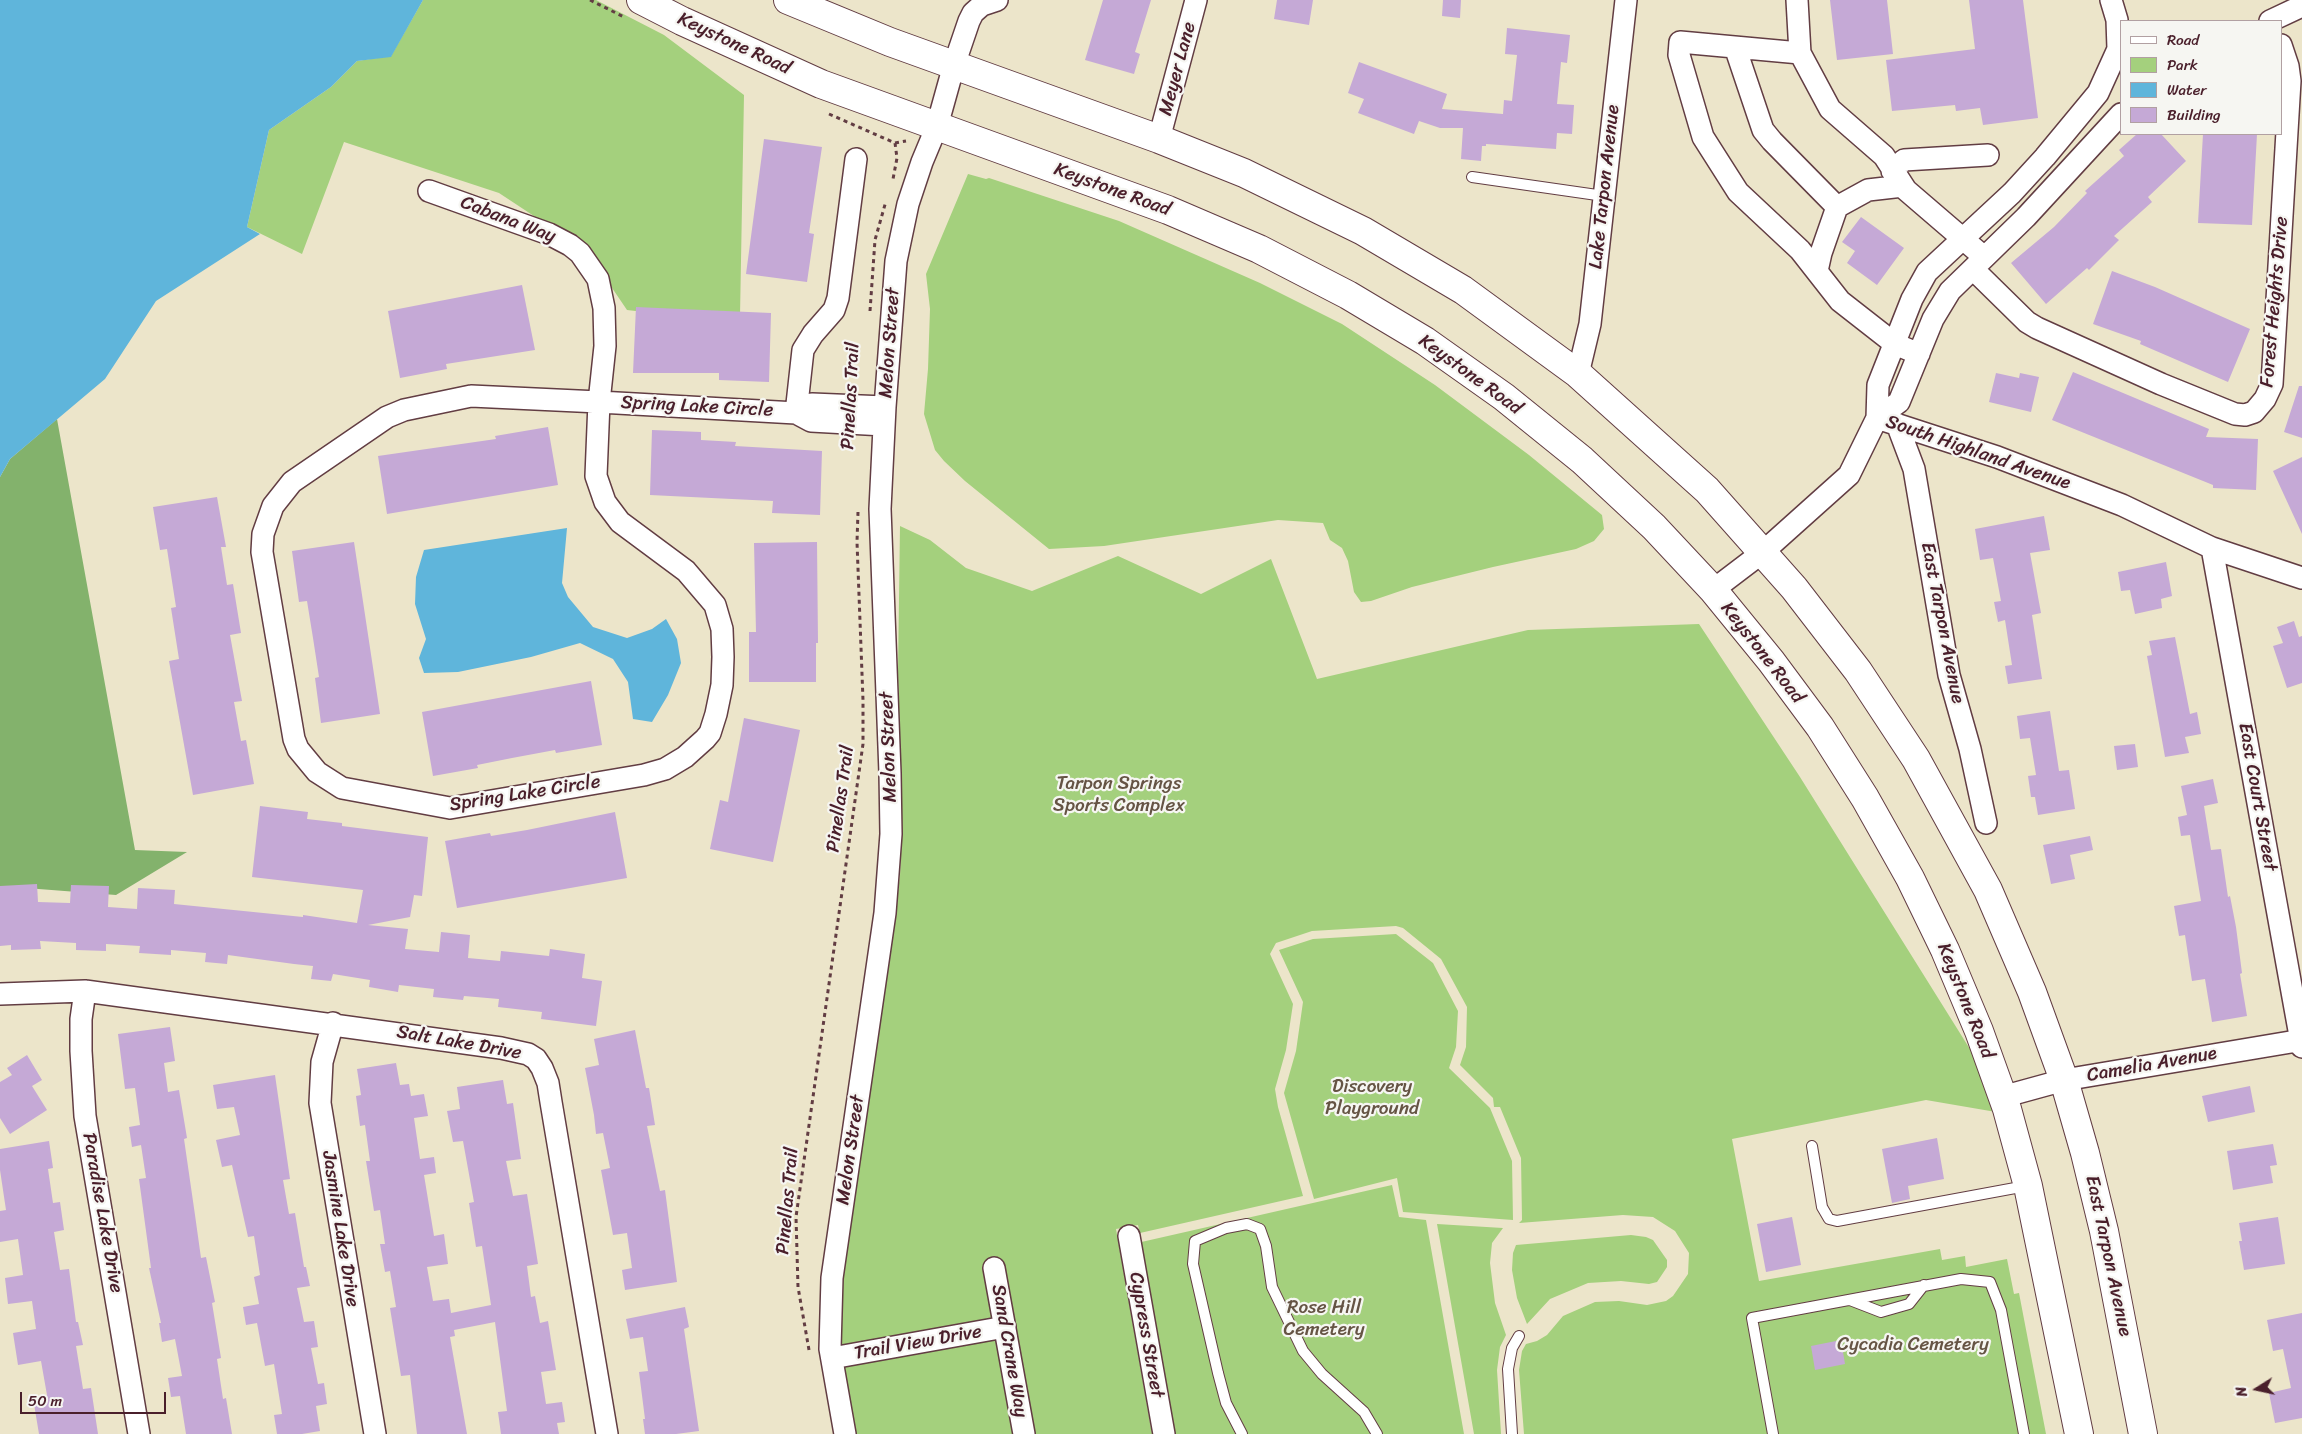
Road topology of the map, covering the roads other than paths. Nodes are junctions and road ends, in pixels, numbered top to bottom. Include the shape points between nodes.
1 (641, 0) edge
2 (788, 0) edge
3 (997, 0) edge
4 (1196, 0) edge
5 (1626, 0) edge
6 (1797, 0) edge
7 (2111, 0) edge
8 (2302, 6) edge
9 (2273, 20) edge
10 (1735, 47) junction
11 (2282, 48) edge
12 (1800, 53) junction
13 (954, 65) junction
14 (2098, 93) junction
15 (2120, 113) edge
16 (2120, 115) edge
17 (937, 126) junction
18 (1159, 139) junction
19 (2051, 150) junction
20 (1988, 155) dead end
21 (856, 159) dead end
22 (2072, 166) junction
23 (1472, 177) dead end
24 (1897, 178) junction
25 (429, 191) dead end
26 (2012, 193) junction
27 (1604, 196) junction
28 (1837, 207) junction
29 (2033, 210) junction
30 (1963, 238) junction
31 (1978, 263) junction
32 (1817, 272) junction
33 (1895, 344) junction
34 (1919, 354) junction
35 (1578, 374) junction
36 (599, 402) junction
37 (796, 413) junction
38 (884, 416) junction
39 (1887, 421) junction
40 (2212, 548) junction
41 (1763, 552) junction
42 (2302, 578) edge
43 (1713, 590) junction
44 (1986, 823) dead end
45 (85, 991) junction
46 (0, 994) edge
47 (333, 1023) junction
48 (2302, 1042) edge
49 (2064, 1080) junction
50 (2002, 1097) junction
51 (1812, 1146) dead end
52 (2028, 1186) junction
53 (1129, 1236) dead end
54 (994, 1268) dead end
55 (1924, 1286) junction
56 (1849, 1300) junction
57 (1004, 1327) junction
58 (1519, 1336) dead end
59 (832, 1358) junction
60 (139, 1434) edge
61 (374, 1434) edge
62 (608, 1434) edge
63 (845, 1434) edge
64 (1024, 1434) edge
65 (1164, 1434) edge
66 (1242, 1434) edge
67 (1377, 1434) edge
68 (1512, 1434) edge
69 (1773, 1434) edge
70 (2024, 1434) edge
71 (2079, 1434) edge
72 (2143, 1434) edge

1 - 17 main road, Keystone Road via 821,84
2 - 13 main road
3 - 13 street, Melon Street via 982,5 973,13
4 - 18 street, Meyer Lane
5 - 27 street, Lake Tarpon Avenue
6 - 12 street
7 - 14 street via 2117,20 2118,49
8 - 9 street
10 - 12 street
10 - 28 street via 1763,130
10 - 32 street via 1680,42 1679,55 1703,138 1738,192 1800,250
11 - 31 street, Forest Heights Drive via 2290,81 2272,384 2266,399 2254,412 2235,414 2036,328 2027,322
12 - 24 street via 1830,109 1884,156
13 - 17 street, Melon Street
13 - 18 main road
14 - 15 street
14 - 19 street
16 - 22 street
17 - 38 street, Melon Street via 915,181 899,242
17 - 43 main road, Keystone Road via 1168,210 1259,249 1348,295 1425,341 1504,397 1582,460 1654,527
18 - 35 main road via 1244,173 1363,231 1463,290
19 - 22 street
19 - 26 street
20 - 24 street via 1904,160
21 - 37 street via 838,298 834,310 803,350
22 - 29 street
23 - 27 lane
24 - 28 street
24 - 30 street
25 - 36 street, Cabana Way via 549,234 580,254 598,279 604,308 605,346
26 - 29 street
26 - 30 street
27 - 35 street, Lake Tarpon Avenue via 1590,324
28 - 32 street
29 - 31 street
30 - 31 street
30 - 33 street via 1927,272 1912,299
31 - 34 street via 1950,291 1933,319
32 - 33 street via 1840,301
33 - 34 street
33 - 39 street via 1878,385
34 - 39 street via 1899,402
35 - 41 main road via 1707,490
36 - 36 street, Spring Lake Circle via 471,396 404,410 387,417 292,482 279,498 269,516 262,552 294,739 317,772 342,788 450,808 656,772 685,757 710,733 723,674 723,641 718,613 691,576 620,522 605,502 596,476
36 - 37 street, Spring Lake Circle
37 - 38 street, Spring Lake Circle via 811,421
38 - 59 street, Melon Street via 880,518 890,773 889,862 884,921 832,1278
39 - 40 street, South Highland Avenue via 1997,457 2113,502
39 - 41 street, South Highland Avenue via 1848,475
39 - 44 street, East Tarpon Avenue via 1914,469 1949,675
40 - 42 street, South Highland Avenue
40 - 48 street, East Court Street
41 - 43 street, South Highland Avenue
41 - 49 main road via 1836,641 1916,759 1988,890 2032,992
43 - 50 main road, Keystone Road via 1772,661 1820,727 1870,806 1945,950
45 - 46 street, Salt Lake Drive
45 - 47 street, Salt Lake Drive
45 - 60 street, Paradise Lake Drive via 81,1051 85,1116
47 - 61 street, Jasmine Lake Drive via 322,1062 320,1103
47 - 62 street, Salt Lake Drive via 516,1050 528,1054 542,1068 552,1102
48 - 49 street, Camelia Avenue
49 - 50 street, Camelia Avenue
49 - 72 main road, East Tarpon Avenue via 2104,1231
50 - 52 main road
51 - 52 lane via 1822,1207 1829,1219 1837,1221
52 - 71 main road
53 - 65 street, Cypress Street
54 - 57 street, Sand Crane Way
55 - 56 lane
55 - 56 lane via 1909,1304 1881,1312
55 - 70 lane via 1961,1278 1990,1282 2001,1310
56 - 69 lane via 1752,1318
57 - 59 street, Trail View Drive
57 - 64 street, Sand Crane Way
58 - 68 lane via 1512,1348 1508,1370
59 - 63 street, Melon Street
66 - 67 lane via 1226,1402 1193,1264 1195,1241 1226,1228 1247,1224 1260,1229 1272,1287 1303,1351 1322,1374 1364,1412

